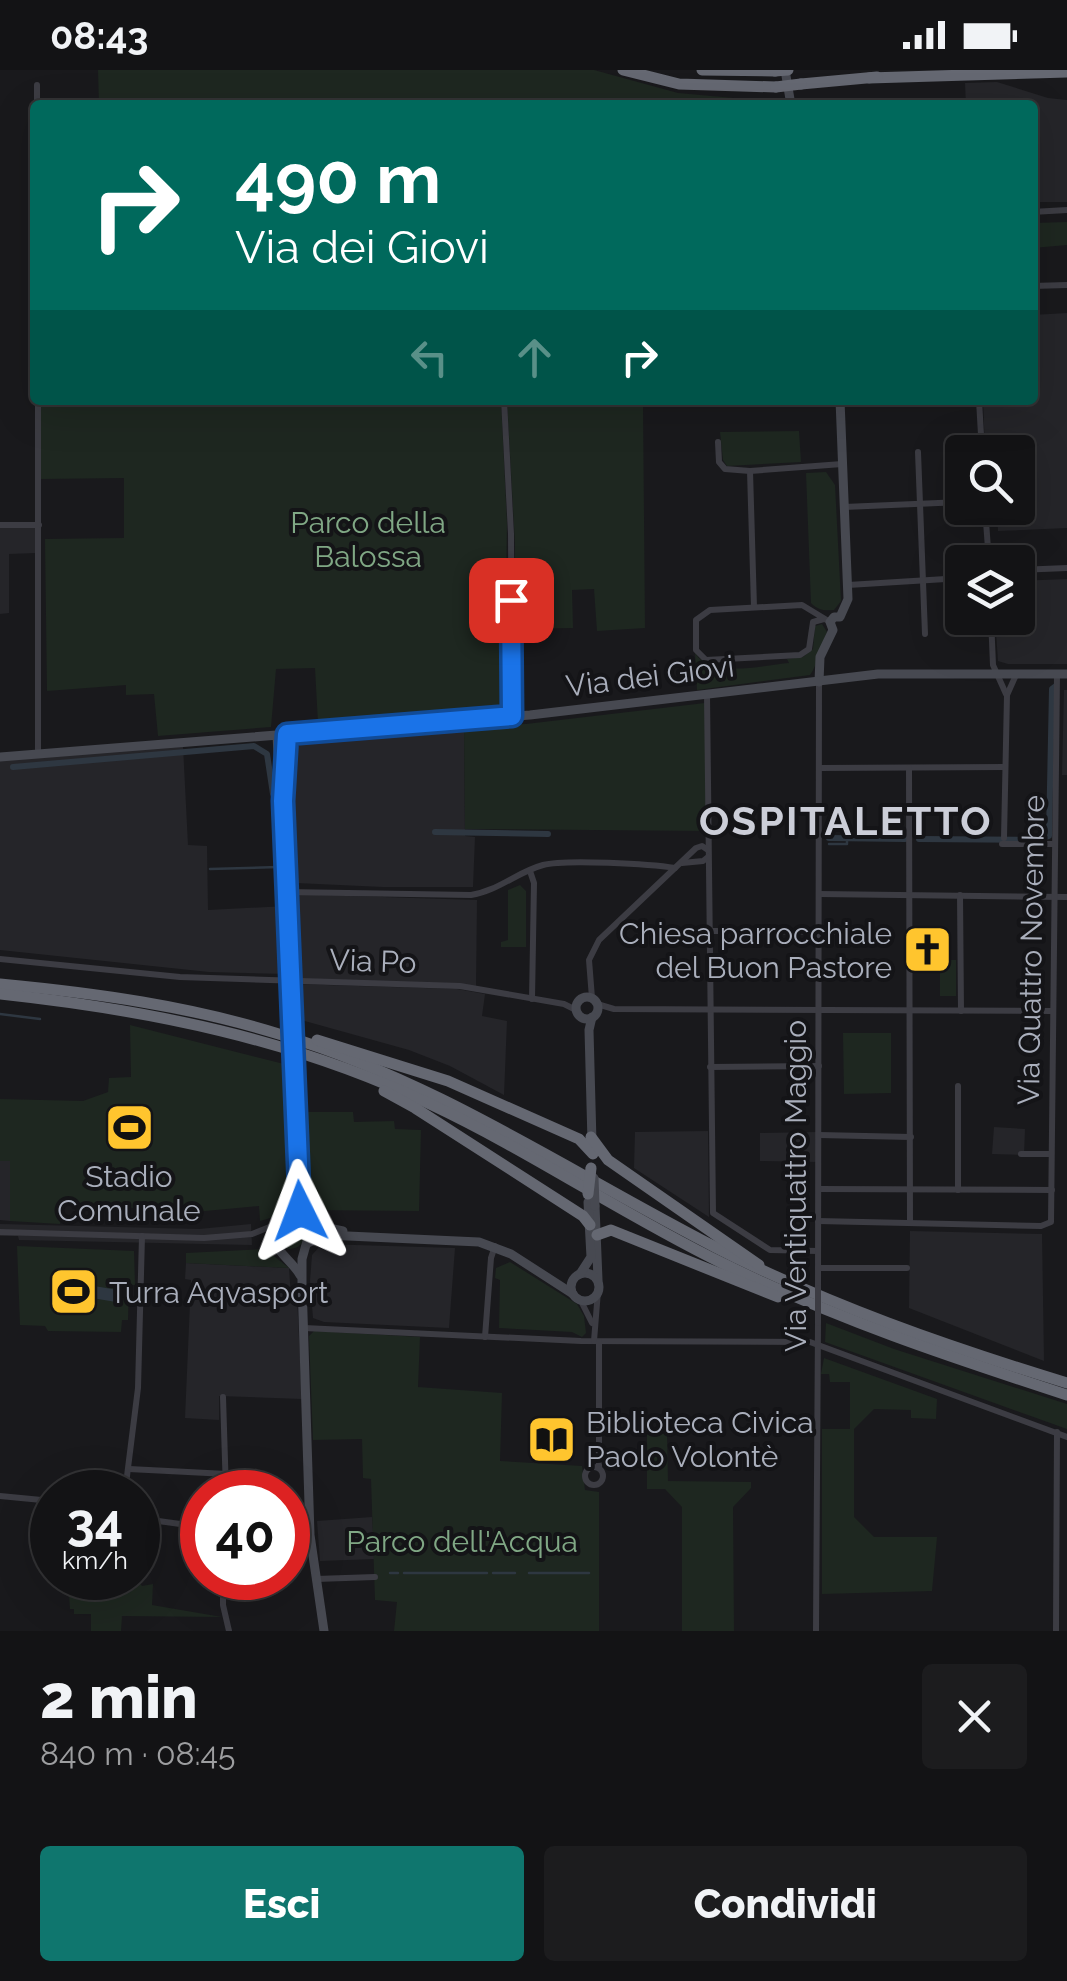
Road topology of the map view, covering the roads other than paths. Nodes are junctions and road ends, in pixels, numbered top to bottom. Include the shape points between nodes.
1 (623, 70) edge
2 (702, 70) edge
3 (786, 70) edge
4 (936, 70) edge
5 (775, 71) edge
6 (1067, 72) edge
7 (869, 78) junction
8 (36, 85) dead end
9 (37, 100) edge
10 (789, 100) edge
11 (1067, 210) edge
12 (1038, 212) edge
13 (1067, 285) edge
14 (1038, 286) edge
15 (38, 405) edge
16 (504, 405) edge
17 (840, 405) edge
18 (979, 405) edge
19 (981, 435) edge
20 (718, 442) dead end
21 (918, 452) dead end
22 (842, 464) junction
23 (826, 466) junction
24 (750, 472) junction
25 (843, 480) junction
26 (945, 502) edge
27 (920, 503) junction
28 (844, 507) junction
29 (0, 525) edge
30 (39, 525) junction
31 (1067, 568) edge
32 (1035, 569) edge
33 (945, 579) edge
34 (923, 581) junction
35 (848, 585) junction
36 (754, 607) junction
37 (811, 610) junction
38 (832, 622) junction
39 (811, 627) junction
40 (925, 634) dead end
41 (992, 635) edge
42 (998, 675) junction
43 (1016, 675) junction
44 (1062, 675) edge
45 (819, 682) junction
46 (707, 695) junction
47 (1006, 695) junction
48 (512, 716) junction
49 (282, 735) junction
50 (38, 754) junction
51 (0, 757) edge
52 (1005, 767) junction
53 (819, 768) junction
54 (909, 768) junction
55 (1055, 844) junction
56 (708, 854) junction
57 (678, 866) junction
58 (530, 871) junction
59 (286, 892) junction
60 (820, 894) junction
61 (910, 894) junction
62 (960, 896) junction
63 (1054, 897) junction
64 (1067, 897) edge
65 (709, 931) junction
66 (820, 931) junction
67 (886, 932) dead end
68 (0, 959) edge
69 (290, 981) junction
70 (0, 984) edge
71 (0, 994) edge
72 (532, 999) junction
73 (587, 1007) junction
74 (710, 1009) junction
75 (820, 1010) junction
76 (910, 1010) junction
77 (961, 1011) junction
78 (1052, 1012) junction
79 (287, 1030) junction
80 (819, 1066) junction
81 (710, 1067) junction
82 (361, 1074) junction
83 (958, 1086) dead end
84 (819, 1136) junction
85 (910, 1137) junction
86 (589, 1153) junction
87 (1021, 1154) dead end
88 (1051, 1154) junction
89 (608, 1160) junction
90 (818, 1189) junction
91 (910, 1190) junction
92 (958, 1190) junction
93 (1052, 1190) junction
94 (298, 1194) junction
95 (591, 1201) joint
96 (279, 1220) junction
97 (818, 1221) junction
98 (304, 1223) junction
99 (910, 1223) junction
100 (594, 1230) junction
101 (0, 1232) edge
102 (252, 1234) junction
103 (142, 1236) junction
104 (376, 1236) junction
105 (273, 1243) junction
106 (305, 1245) junction
107 (495, 1246) junction
108 (282, 1251) junction
109 (818, 1251) junction
110 (818, 1268) junction
111 (907, 1268) dead end
112 (770, 1274) junction
113 (546, 1275) junction
114 (579, 1275) junction
115 (302, 1283) junction
116 (598, 1287) junction
117 (577, 1296) junction
118 (857, 1324) junction
119 (304, 1328) junction
120 (594, 1329) junction
121 (485, 1337) junction
122 (596, 1342) junction
123 (817, 1346) junction
124 (1067, 1383) edge
125 (1067, 1396) edge
126 (222, 1397) dead end
127 (1057, 1432) junction
128 (1067, 1437) edge
129 (128, 1468) joint
130 (599, 1468) dead end
131 (226, 1470) edge
132 (308, 1470) edge
133 (180, 1471) edge
134 (0, 1496) edge
135 (30, 1499) edge
136 (310, 1535) edge
137 (375, 1577) dead end
138 (316, 1579) junction
139 (223, 1600) edge
140 (229, 1631) edge
141 (324, 1631) edge
142 (816, 1631) edge
143 (1056, 1631) edge

1 - 7 highway, bridge via 679,84 776,87
2 - 5 highway
3 - 5 highway, bridge
3 - 10 street
4 - 7 highway
6 - 7 highway
8 - 9 street
11 - 12 street
13 - 14 street
15 - 30 street
16 - 48 street
17 - 22 street
18 - 19 street
20 - 24 street via 722,467
21 - 27 street
22 - 23 street
22 - 25 street
23 - 24 street
23 - 25 street
24 - 36 street
25 - 28 street
26 - 27 street
27 - 28 street
27 - 34 street
28 - 35 street
29 - 30 street
30 - 50 street
31 - 32 street
33 - 34 street
34 - 35 street
34 - 40 street
35 - 38 street via 847,604
36 - 37 street
36 - 39 street via 699,615 700,656 800,655 809,648
37 - 38 street
37 - 39 street
38 - 39 street
38 - 45 street
41 - 42 street
42 - 43 street, Via dei Giovi
42 - 45 street, Via dei Giovi via 889,674
42 - 47 street
43 - 44 street, Via dei Giovi
43 - 47 street
44 - 55 street, Via Quattro Novembre
45 - 46 street, Via dei Giovi
45 - 53 street, Via Ventiquattro Maggio
46 - 48 street, Via dei Giovi
46 - 56 street
47 - 52 street
48 - 49 street, Via dei Giovi
49 - 50 street, Via dei Giovi
49 - 59 street
50 - 51 street, Via dei Giovi
52 - 54 street
52 - 55 street via 1003,841
53 - 54 street
53 - 60 street, Via Ventiquattro Maggio
54 - 61 street
55 - 63 street, Via Quattro Novembre
56 - 57 street
56 - 57 street via 698,847
56 - 65 street
57 - 58 street via 552,864
57 - 73 street via 595,946
58 - 59 street via 471,895
58 - 72 street
59 - 69 street
60 - 61 street
60 - 66 street, Via Ventiquattro Maggio
61 - 62 street
61 - 76 street
62 - 63 street
62 - 77 street
63 - 64 street
63 - 78 street, Via Quattro Novembre
65 - 66 street
65 - 74 street
66 - 67 street
66 - 75 street, Via Ventiquattro Maggio
68 - 69 street, Via Po via 180,978
69 - 72 street, Via Po via 460,986
69 - 79 street
70 - 79 highway via 145,1002
71 - 82 highway via 159,1015
72 - 73 street, Via Po
73 - 74 street, Via Po
73 - 86 street
74 - 75 street, Via Po
74 - 81 street
75 - 76 street, Via Po
75 - 80 street, Via Ventiquattro Maggio
76 - 77 street, Via Po
76 - 85 street
77 - 78 street, Via Po
78 - 88 street, Via Quattro Novembre
79 - 86 highway via 418,1071
79 - 94 street, bridge
79 - 112 highway via 441,1097
80 - 81 street
80 - 84 street, Via Ventiquattro Maggio
81 - 109 street via 713,1213 770,1250
82 - 100 highway
82 - 118 highway via 489,1134 720,1262
83 - 92 street
84 - 85 street
84 - 90 street, Via Ventiquattro Maggio
85 - 91 street
86 - 89 highway
86 - 89 highway
86 - 95 highway, bridge
87 - 88 street
88 - 93 street, Via Quattro Novembre
89 - 112 highway
90 - 91 street
90 - 97 street, Via Ventiquattro Maggio
91 - 92 street
91 - 99 street
92 - 93 street
93 - 99 street, Via Quattro Novembre via 1048,1225
94 - 96 street
94 - 98 street
95 - 100 street
96 - 98 street via 295,1216
96 - 102 street
96 - 105 street
97 - 99 street
97 - 109 street, Via Ventiquattro Maggio
98 - 104 street
98 - 106 street
100 - 114 street via 591,1256
100 - 116 street
100 - 118 highway via 610,1229
101 - 103 street
102 - 103 street
102 - 105 street
103 - 129 street
104 - 106 street via 322,1236
104 - 107 street
105 - 108 street
106 - 108 street
106 - 115 street
107 - 113 street
107 - 121 street
108 - 115 street
109 - 110 street, Via Ventiquattro Maggio
110 - 111 street
110 - 123 street, Via Ventiquattro Maggio, bridge
112 - 124 highway via 861,1314
113 - 114 street
113 - 117 street
114 - 116 street via 591,1274
114 - 117 street via 572,1284
115 - 119 street
116 - 117 street via 592,1298
116 - 120 street
117 - 120 street
118 - 125 highway
119 - 121 street
119 - 132 street
120 - 122 street
121 - 122 street
122 - 123 street
122 - 130 street
123 - 127 street
123 - 142 street, Via Ventiquattro Maggio
126 - 131 street
127 - 128 street
127 - 143 street
129 - 133 street
134 - 135 street
136 - 138 street
137 - 138 street
138 - 141 street
139 - 140 street

